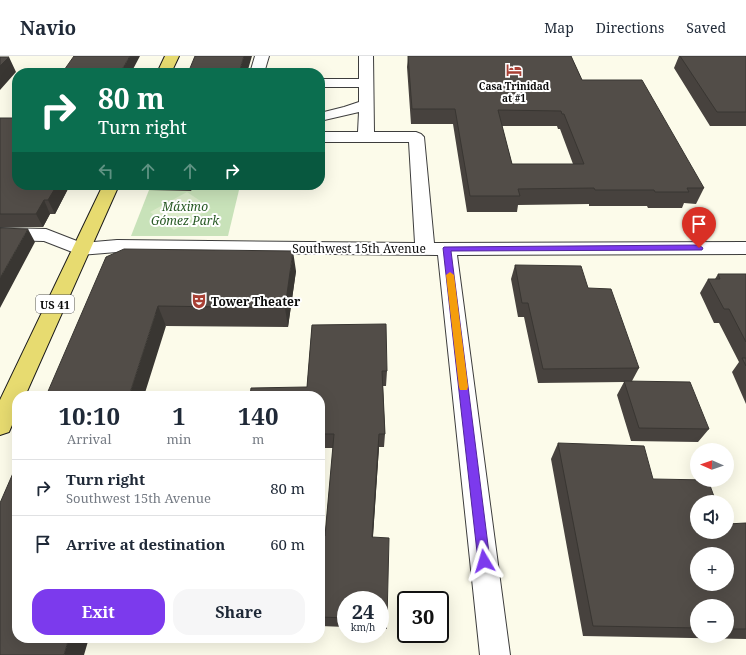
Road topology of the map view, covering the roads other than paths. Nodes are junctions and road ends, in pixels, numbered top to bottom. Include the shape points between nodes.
1 (172, 56) edge
2 (262, 56) edge
3 (366, 56) edge
4 (166, 68) edge
5 (258, 68) edge
6 (325, 83) edge
7 (366, 83) junction
8 (325, 104) edge
9 (366, 104) junction
10 (325, 116) edge
11 (327, 137) edge
12 (366, 137) junction
13 (109, 190) edge
14 (0, 234) edge
15 (436, 248) junction
16 (746, 248) edge
17 (80, 249) junction
18 (15, 391) edge
19 (12, 399) edge
20 (0, 425) edge
21 (495, 655) edge

1 - 4 main road
2 - 5 street
3 - 7 street
6 - 7 street
7 - 9 street
8 - 9 street via 348,102
9 - 10 street
9 - 12 street
11 - 12 street
12 - 15 street via 416,137
13 - 17 main road, US 41
14 - 17 street, Southwest 15th Avenue via 46,235
15 - 16 street, Southwest 15th Avenue
15 - 17 street, Southwest 15th Avenue via 117,246
15 - 21 street
17 - 18 main road, US 41
19 - 20 main road, US 41

